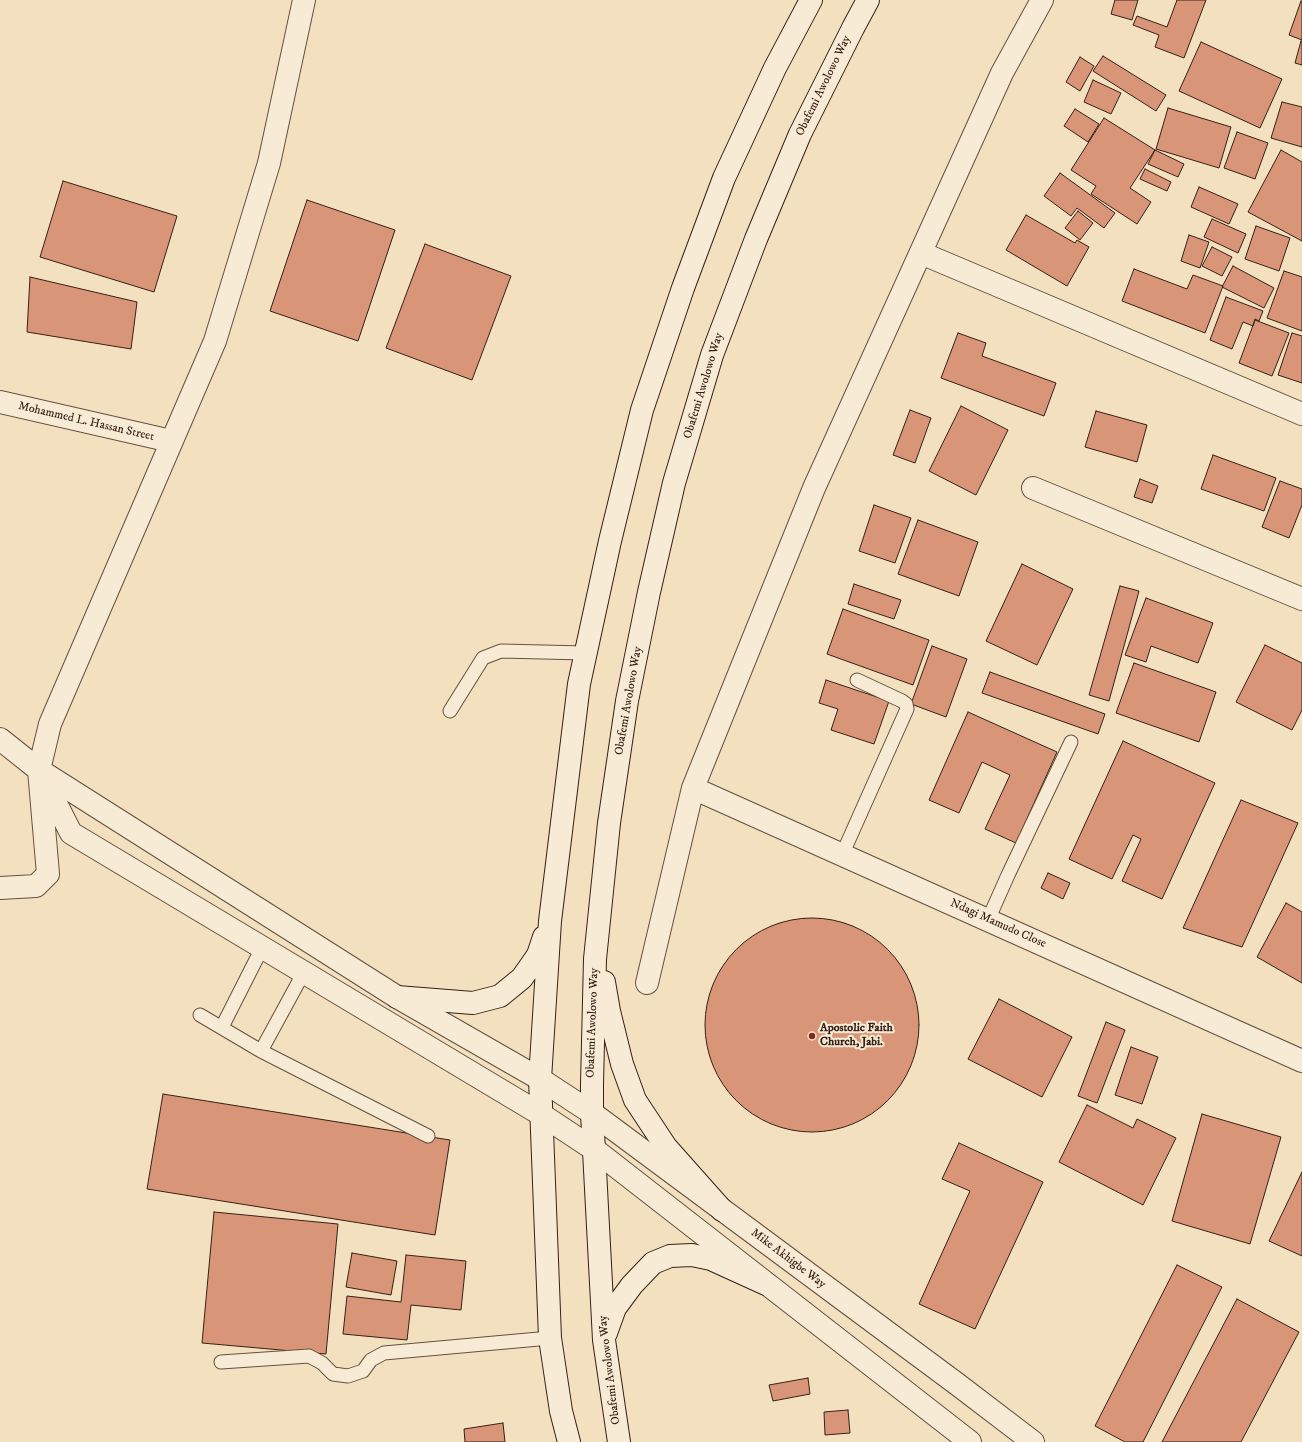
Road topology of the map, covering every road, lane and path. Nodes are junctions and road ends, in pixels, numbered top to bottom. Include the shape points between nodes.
1 (304, 0) edge
2 (811, 0) edge
3 (868, 0) edge
4 (1041, 1) edge
5 (921, 253) junction
6 (0, 402) edge
7 (1302, 414) edge
8 (171, 441) junction
9 (1033, 488) dead end
10 (1302, 599) edge
11 (586, 653) junction
12 (857, 680) dead end
13 (450, 711) dead end
14 (0, 739) edge
15 (1071, 742) dead end
16 (39, 770) junction
17 (693, 788) junction
18 (842, 855) junction
19 (0, 888) edge
20 (988, 920) junction
21 (550, 921) junction
22 (597, 941) junction
23 (262, 948) junction
24 (304, 972) junction
25 (646, 983) dead end
26 (397, 997) junction
27 (200, 1015) dead end
28 (222, 1027) junction
29 (261, 1052) junction
30 (1302, 1061) edge
31 (540, 1079) junction
32 (592, 1113) junction
33 (542, 1115) junction
34 (428, 1136) dead end
35 (595, 1150) junction
36 (722, 1210) junction
37 (766, 1284) junction
38 (550, 1338) junction
39 (604, 1340) junction
40 (221, 1362) dead end
41 (569, 1442) edge
42 (619, 1442) edge
43 (970, 1442) edge
44 (1033, 1442) edge

1 - 8 street via 269,163 215,341
2 - 11 street via 775,68 724,178 683,288 642,410
3 - 22 street, Obafemi Awolowo Way via 800,134 756,239 712,355 674,483 627,701 609,823
4 - 5 street via 1002,73
5 - 7 street
5 - 17 street via 814,488
6 - 8 street, Mohammed L. Hassan Street
8 - 16 street via 50,724
9 - 10 street
11 - 13 lane via 501,651 483,658
11 - 21 street via 579,684
12 - 18 lane via 902,701 907,709
14 - 16 street, Mike Akhigbe Way
15 - 20 lane
16 - 19 street via 48,874 36,886
16 - 23 street via 71,833
16 - 26 street, Mike Akhigbe Way
17 - 18 street, Ndagi Mamudo Close
17 - 25 street
18 - 20 street, Ndagi Mamudo Close
20 - 30 street, Ndagi Mamudo Close
21 - 26 street via 538,955 522,978 500,996 473,1003
21 - 31 street
22 - 32 street, Obafemi Awolowo Way
22 - 36 street via 609,1011 622,1064 635,1100 666,1147
23 - 24 street
23 - 28 lane
24 - 29 lane
24 - 33 street
26 - 31 street, Mike Akhigbe Way
27 - 28 lane
28 - 29 lane
29 - 34 lane
31 - 32 street, Mike Akhigbe Way
31 - 33 street
32 - 35 street, Obafemi Awolowo Way
32 - 36 street, Mike Akhigbe Way
33 - 35 street
33 - 38 street
35 - 37 street
35 - 39 street, Obafemi Awolowo Way
36 - 44 street, Mike Akhigbe Way
37 - 39 street via 711,1259 692,1255 670,1256 653,1263 632,1285 615,1308
37 - 43 street
38 - 40 lane via 384,1353 371,1360 363,1371 348,1376 333,1374 322,1363 309,1356
38 - 41 street via 561,1411
39 - 42 street, Obafemi Awolowo Way

